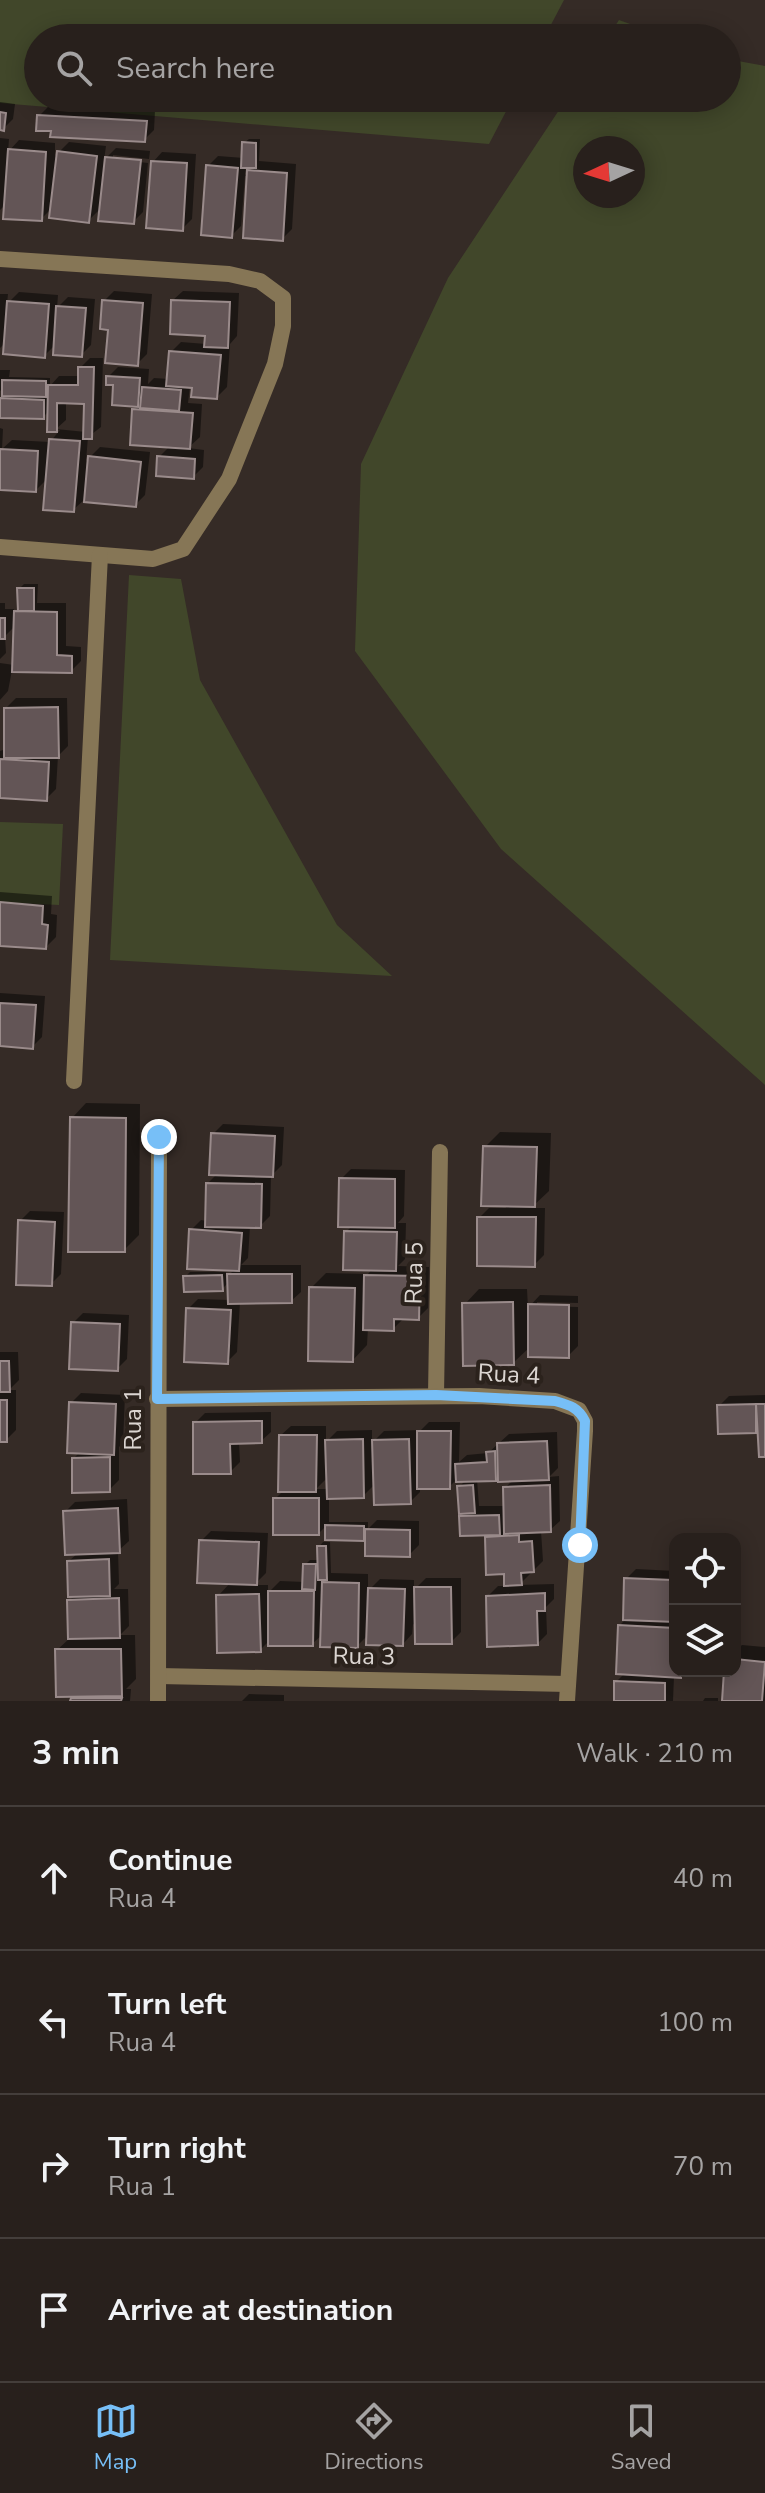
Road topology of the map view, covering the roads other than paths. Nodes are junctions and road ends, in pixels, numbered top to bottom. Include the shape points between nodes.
1 (0, 259) edge
2 (0, 547) edge
3 (100, 555) junction
4 (74, 1081) dead end
5 (159, 1137) dead end
6 (440, 1152) dead end
7 (436, 1395) junction
8 (157, 1399) junction
9 (159, 1676) junction
10 (568, 1692) edge
11 (158, 1701) edge

1 - 3 street via 229,274 260,281 283,298 275,364 247,436 229,479 183,549 153,559
2 - 3 street
3 - 4 street
5 - 8 street, Rua 1
6 - 7 street, Rua 5
7 - 8 street, Rua 4
7 - 10 street, Rua 4 via 555,1401 579,1410 585,1421
8 - 9 street, Rua 1
9 - 10 street, Rua 3
9 - 11 street, Rua 1

